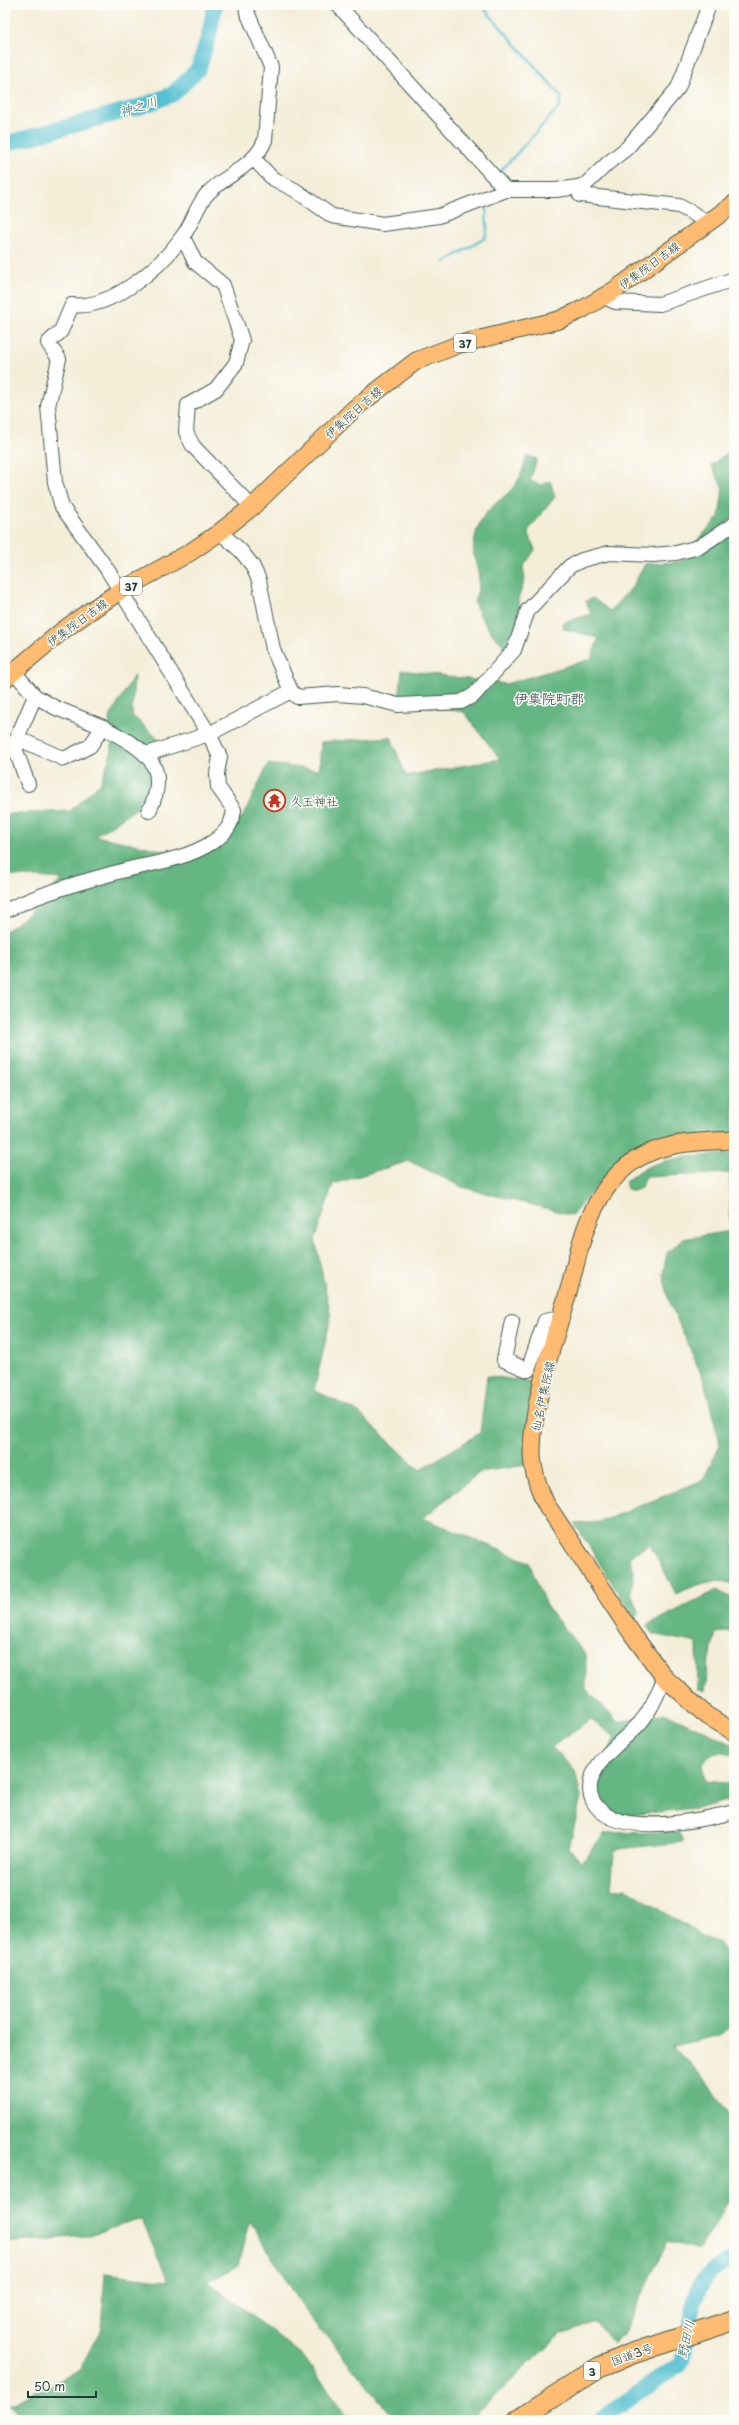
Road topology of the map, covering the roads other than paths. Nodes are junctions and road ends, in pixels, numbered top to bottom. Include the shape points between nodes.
1 (246, 5) edge
2 (338, 5) edge
3 (709, 5) edge
4 (254, 159) junction
5 (506, 190) junction
6 (578, 190) junction
7 (733, 207) edge
8 (706, 224) junction
9 (182, 237) junction
10 (734, 278) edge
11 (604, 297) junction
12 (252, 507) junction
13 (734, 524) edge
14 (220, 532) junction
15 (120, 591) junction
16 (10, 676) edge
17 (291, 691) junction
18 (35, 696) junction
19 (103, 727) junction
20 (209, 734) junction
21 (17, 738) junction
22 (147, 754) junction
23 (28, 784) dead end
24 (149, 811) dead end
25 (5, 911) edge
26 (734, 1140) edge
27 (561, 1318) junction
28 (512, 1321) dead end
29 (665, 1678) junction
30 (734, 1732) edge
31 (734, 1812) edge
32 (734, 2320) edge
33 (518, 2420) edge

1 - 4 street via 268,56 272,77 265,140
2 - 5 street
3 - 6 street via 678,88 627,148
4 - 5 street via 272,178 295,190 332,216 383,224 439,216
4 - 9 street via 239,167 208,193
5 - 6 street
6 - 8 street via 580,195 679,206
7 - 8 main road, 伊集院日吉線 / 37
8 - 11 main road, 伊集院日吉線 / 37
9 - 12 street via 196,262 223,285 242,340 236,364 216,389 188,405 186,432 193,446
9 - 15 street via 160,263 112,297 88,305 72,305 61,331 48,344 59,359 48,406 55,482 62,507
10 - 11 street via 660,304 615,302
11 - 12 main road, 伊集院日吉線 / 37 via 559,320 460,344 416,361 355,408
12 - 14 main road, 伊集院日吉線 / 37
13 - 17 street via 699,547 676,553 609,553 570,566 528,610 514,650 474,695 461,702 398,705 363,696 338,694 297,697
14 - 15 main road, 伊集院日吉線 / 37 via 189,553
14 - 17 street via 241,550 259,580 273,649
15 - 16 main road, 伊集院日吉線 / 37 via 62,631
15 - 20 street
16 - 18 street
17 - 20 street
18 - 19 street via 56,708
18 - 21 street
19 - 21 street via 90,746 64,759
19 - 22 street
20 - 22 street
20 - 25 street via 220,757 216,773 218,787 234,810 228,830 210,844 173,859 86,881
21 - 23 street via 14,745
22 - 24 street via 157,770 155,800
26 - 27 main road, 仙名伊集院線 via 666,1147 637,1158 619,1173 604,1191 592,1213
27 - 28 street via 545,1321 528,1370 504,1360
27 - 29 main road, 仙名伊集院線 via 534,1420 532,1452 536,1480 559,1526 632,1635
29 - 30 main road, 仙名伊集院線 via 706,1715
29 - 31 street via 652,1708 602,1761 594,1773 590,1784 591,1796 596,1807 613,1819 657,1825 692,1822
32 - 33 highway, 国道3号 / 3 via 615,2360 587,2373

